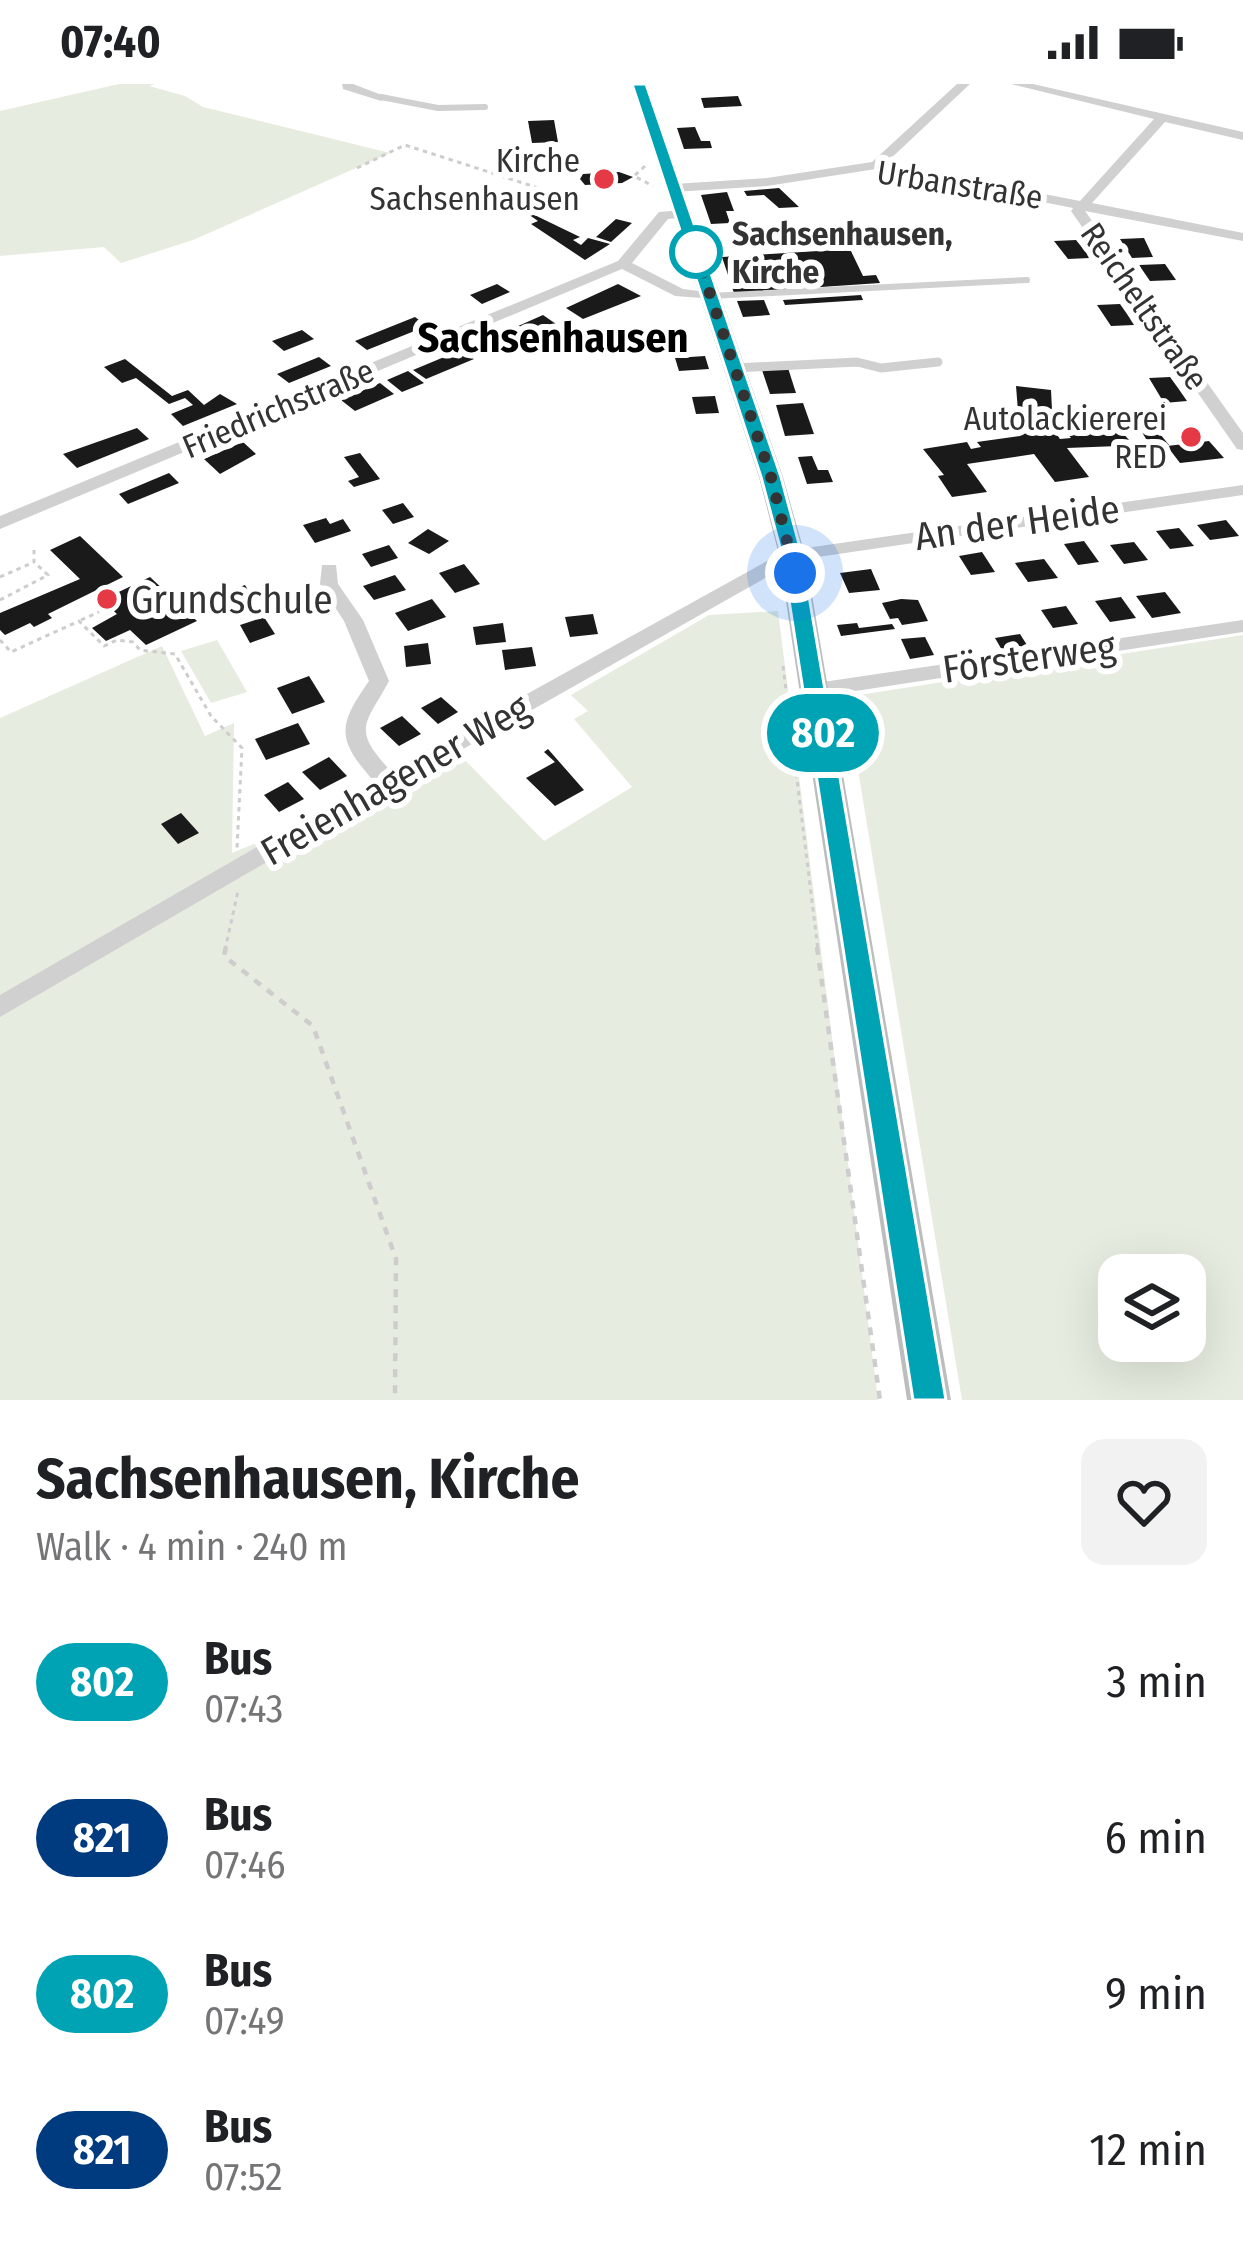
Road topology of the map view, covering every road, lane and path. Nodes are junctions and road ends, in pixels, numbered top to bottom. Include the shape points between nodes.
1 (639, 84) edge
2 (964, 84) edge
3 (1017, 84) edge
4 (344, 85) edge
5 (381, 97) joint
6 (485, 107) dead end
7 (1163, 117) junction
8 (1243, 136) edge
9 (653, 164) dead end
10 (876, 165) junction
11 (357, 168) dead end
12 (637, 170) junction
13 (636, 179) junction
14 (667, 188) junction
15 (582, 202) dead end
16 (1083, 205) junction
17 (683, 214) junction
18 (1243, 237) edge
19 (623, 264) junction
20 (1027, 280) dead end
21 (710, 296) junction
22 (938, 362) dead end
23 (734, 368) junction
24 (1243, 445) edge
25 (1243, 490) edge
26 (0, 524) edge
27 (34, 550) dead end
28 (792, 555) junction
29 (34, 562) junction
30 (329, 569) dead end
31 (0, 577) edge
32 (2, 596) edge
33 (99, 611) dead end
34 (80, 621) junction
35 (1243, 626) edge
36 (0, 640) edge
37 (782, 652) dead end
38 (816, 690) junction
39 (388, 781) junction
40 (244, 866) junction
41 (0, 1007) edge
42 (395, 1400) edge
43 (880, 1400) edge
44 (929, 1400) edge

1 - 14 main road
2 - 10 street
3 - 7 street
4 - 5 street
5 - 6 lane
7 - 8 street
7 - 16 street, Reicheltstraße
9 - 12 path
10 - 14 street, Urbanstraße
10 - 16 street, Urbanstraße
11 - 15 path via 405,145
12 - 13 path
12 - 13 path via 627,177
13 - 14 path
14 - 17 main road
16 - 18 street, Urbanstraße
16 - 24 street, Reicheltstraße via 1078,211
17 - 19 street, Friedrichstraße via 664,215
17 - 21 main road
19 - 21 street via 680,292
19 - 26 street, Friedrichstraße
20 - 21 lane
21 - 23 main road
22 - 23 lane
23 - 28 main road
25 - 28 street, An der Heide
27 - 29 path
28 - 38 main road
28 - 39 street, Freienhagener Weg
29 - 31 path
29 - 32 path via 48,575
30 - 39 street via 329,584 379,681 355,718 357,740
33 - 34 path
34 - 36 path via 11,652
34 - 40 path via 104,646 117,640 176,654 211,716 242,748 237,854
35 - 38 street, Försterweg
37 - 43 path
38 - 44 main road
39 - 40 street, Freienhagener Weg
40 - 41 street, Freienhagener Weg
40 - 42 path via 224,956 314,1026 396,1259

